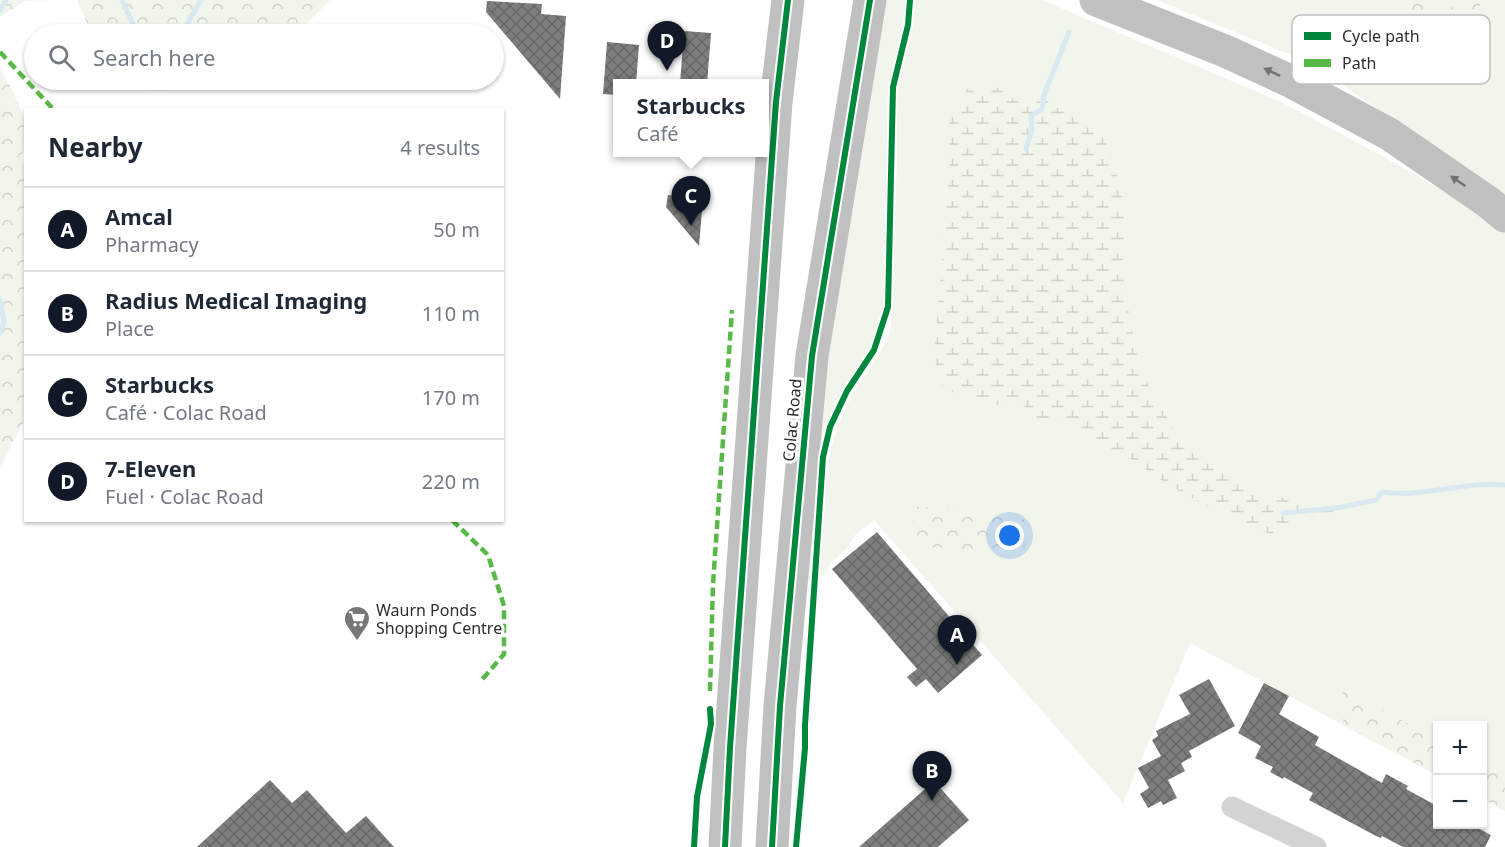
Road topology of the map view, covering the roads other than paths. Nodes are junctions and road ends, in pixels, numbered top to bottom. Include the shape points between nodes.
1 (788, 0) edge
2 (870, 0) edge
3 (1096, 0) edge
4 (1292, 82) edge
5 (1296, 84) edge
6 (1505, 216) edge
7 (729, 758) junction
8 (777, 765) junction
9 (1232, 807) dead end
10 (725, 847) edge
11 (772, 847) edge
12 (1316, 847) edge

1 - 7 highway via 776,102
2 - 8 highway, Colac Road via 812,356
4 -> 3 highway
6 -> 5 highway via 1389,134
7 - 8 highway
7 - 10 highway
8 - 11 highway, Colac Road
9 - 12 street

